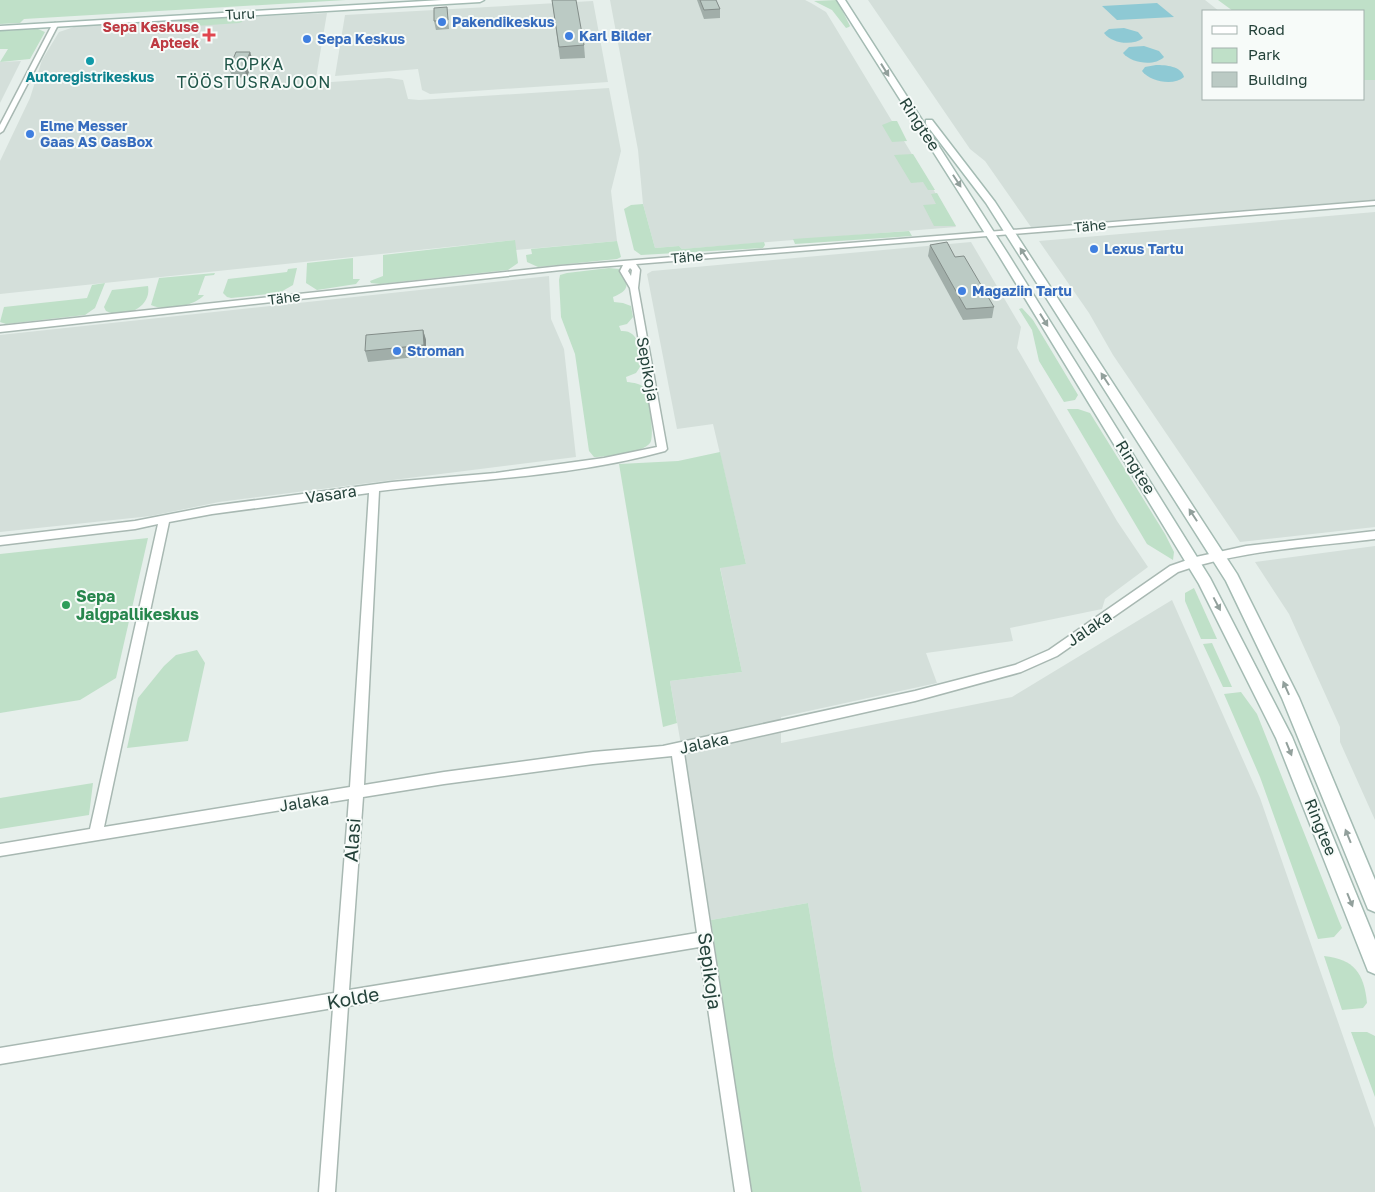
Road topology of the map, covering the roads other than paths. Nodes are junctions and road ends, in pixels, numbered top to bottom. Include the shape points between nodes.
1 (480, 0) edge
2 (841, 0) edge
3 (851, 0) edge
4 (55, 25) junction
5 (0, 28) edge
6 (0, 130) edge
7 (1375, 204) edge
8 (1010, 232) junction
9 (990, 234) junction
10 (629, 262) junction
11 (0, 329) edge
12 (662, 450) joint
13 (374, 489) junction
14 (164, 520) junction
15 (1375, 535) edge
16 (0, 540) edge
17 (1220, 556) junction
18 (1194, 561) junction
19 (676, 749) junction
20 (356, 793) junction
21 (96, 834) junction
22 (1, 854) edge
23 (1375, 903) edge
24 (705, 939) junction
25 (1375, 964) edge
26 (341, 1000) junction
27 (0, 1056) edge
28 (327, 1192) edge
29 (743, 1192) edge

1 - 4 main road, Turu
2 -> 9 main road, Ringtee
3 - 8 main road, Ringtee via 927,118
4 - 5 main road, Turu
4 - 6 street
7 - 8 street, Tähe
8 - 9 street, Tähe
17 -> 8 main road, Ringtee
9 - 10 street, Tähe
9 -> 18 main road, Ringtee
10 - 11 street, Tähe
10 - 12 street, Sepikoja via 624,271 634,288
12 - 13 street, Vasara via 496,476
13 - 14 street, Vasara via 212,510
13 - 20 street, Alasi
14 - 16 street, Vasara
14 - 21 street
15 - 17 street, Jalaka
17 - 18 street, Jalaka
23 -> 17 main road, Ringtee via 1264,637
18 - 19 street, Jalaka via 1174,569 1053,653 1017,669 915,696
18 -> 25 main road, Ringtee via 1284,737
19 - 20 street, Jalaka via 460,776
19 - 24 street, Sepikoja
20 - 21 street, Jalaka
20 - 26 street, Alasi
21 - 22 street, Jalaka
24 - 26 street, Kolde
24 - 29 street, Sepikoja
26 - 27 street, Kolde
26 - 28 street, Alasi

